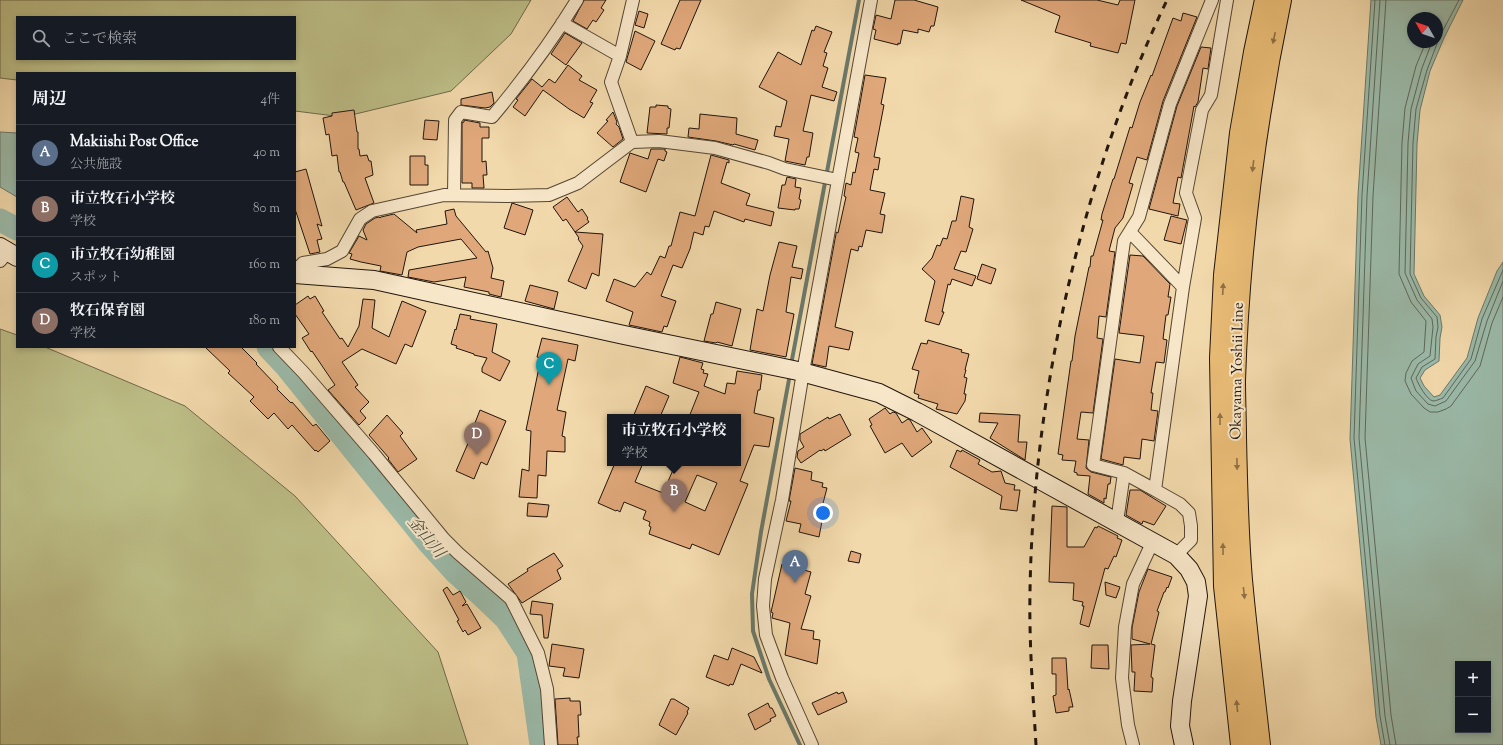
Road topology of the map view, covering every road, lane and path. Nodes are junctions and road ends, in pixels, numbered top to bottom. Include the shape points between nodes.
1 (577, 0) edge
2 (633, 0) edge
3 (871, 0) edge
4 (1212, 0) edge
5 (1227, 0) edge
6 (1265, 0) edge
7 (1282, 0) edge
8 (562, 23) junction
9 (620, 56) junction
10 (632, 142) junction
11 (830, 178) junction
12 (454, 195) junction
13 (1130, 232) junction
14 (296, 270) edge
15 (296, 274) edge
16 (1183, 287) junction
17 (280, 348) edge
18 (795, 370) junction
19 (1124, 473) junction
20 (1155, 490) junction
21 (1117, 522) junction
22 (1153, 541) junction
23 (1176, 556) junction
24 (551, 745) edge
25 (812, 745) edge
26 (1133, 745) edge
27 (1184, 745) edge
28 (1240, 745) edge
29 (1260, 745) edge

1 - 8 street
2 - 9 street
3 - 11 street
4 - 13 street via 1170,104 1139,217
5 - 16 street via 1211,96 1202,110 1186,193 1195,218
28 -> 6 main road, Okayama Yoshii Line via 1224,586 1220,358 1224,275 1240,133
7 -> 29 main road, Okayama Yoshii Line via 1268,65 1246,223 1235,382 1242,580
8 - 9 street
8 - 12 street via 492,116 461,112 455,120
9 - 10 street via 611,82
10 - 11 street via 659,141 715,148 785,169
10 - 12 street via 578,182 550,195
11 - 18 street
12 - 14 street via 372,211 360,219 342,251 327,259 303,263
13 - 16 street
13 - 19 street via 1124,241 1093,465
15 - 18 street via 374,280 624,336
16 - 20 street
17 - 24 street via 444,538 510,599 538,653 547,689
18 - 21 street via 879,393 895,400
18 - 25 street via 782,500 765,579 763,606 766,635
19 - 20 street
19 - 21 street
20 - 23 street via 1180,504 1189,513 1192,526 1191,540
21 - 22 street
22 - 23 street
22 - 26 street via 1133,584 1125,627 1122,678
23 - 27 street via 1189,569 1196,582 1198,596 1182,701 1180,726

